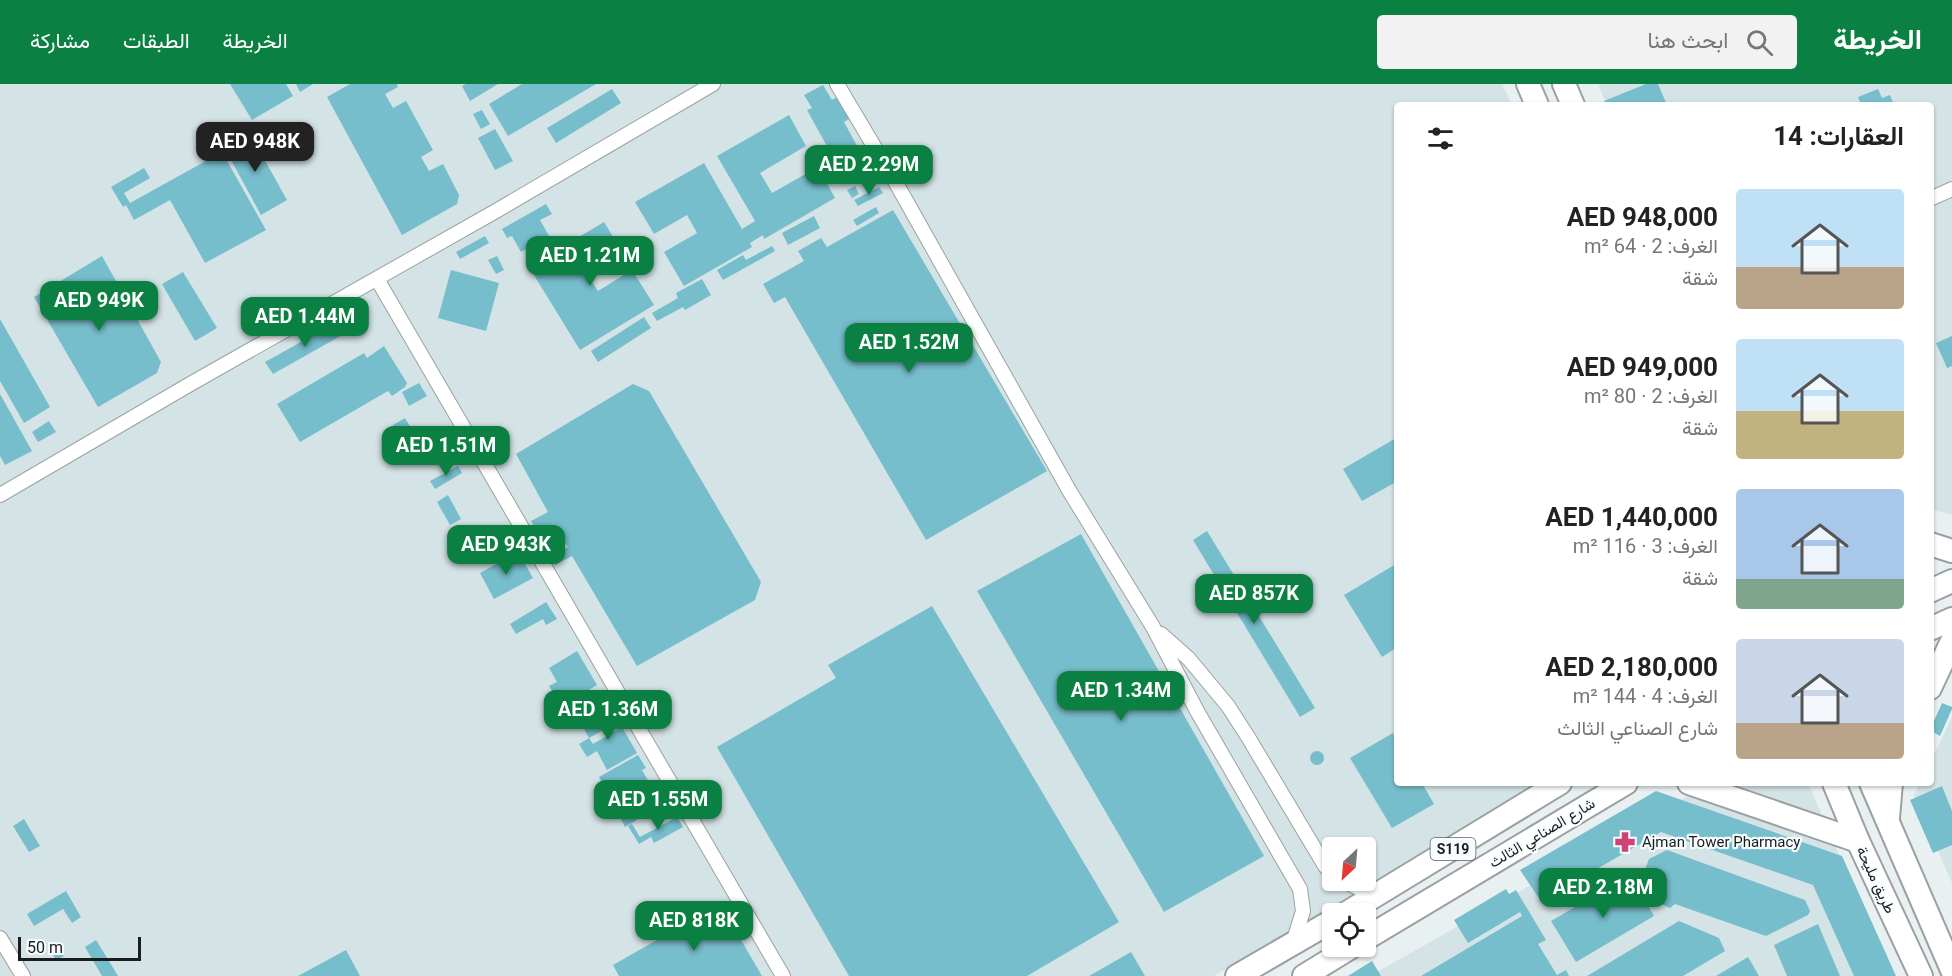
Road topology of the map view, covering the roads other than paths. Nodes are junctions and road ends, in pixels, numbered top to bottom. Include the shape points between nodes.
1 (714, 84) edge
2 (837, 84) edge
3 (1564, 84) edge
4 (1573, 102) edge
5 (1952, 189) edge
6 (1934, 197) edge
7 (377, 279) junction
8 (0, 495) edge
9 (1934, 545) edge
10 (1952, 550) edge
11 (1952, 581) edge
12 (1934, 589) edge
13 (1952, 619) edge
14 (1153, 627) junction
15 (1934, 627) edge
16 (1952, 641) edge
17 (1934, 679) edge
18 (1555, 786) edge
19 (1621, 786) edge
20 (1698, 786) edge
21 (1835, 786) edge
22 (1872, 786) edge
23 (1891, 786) edge
24 (1888, 825) junction
25 (1858, 841) junction
26 (1322, 863) edge
27 (1368, 891) edge
28 (1379, 894) junction
29 (1364, 903) edge
30 (1322, 927) edge
31 (1376, 932) edge
32 (0, 938) edge
33 (1293, 944) junction
34 (1335, 957) edge
35 (1272, 966) edge
36 (1952, 970) edge
37 (23, 976) edge
38 (783, 976) edge
39 (1237, 976) edge
40 (1304, 976) edge
41 (1921, 976) edge

1 - 7 street
2 - 14 street via 1070,492
3 - 4 main road
5 - 6 street
7 - 8 street
7 - 38 street
9 - 10 main road
11 - 12 main road
13 - 15 main road
14 - 26 street via 1189,659 1228,706
14 - 33 street via 1300,889 1303,911
16 - 17 main road
18 - 28 main road, S119
19 - 31 main road, شارع الصناعي الثالث / S119
20 - 25 main road
21 - 25 main road, طريق مليحة
22 - 24 main road
23 - 24 main road
24 - 36 main road
25 - 41 main road, طريق مليحة
27 - 28 street
28 - 29 main road, S119
30 - 33 main road
32 - 37 street
33 - 35 main road
34 - 40 main road
35 - 39 main road

